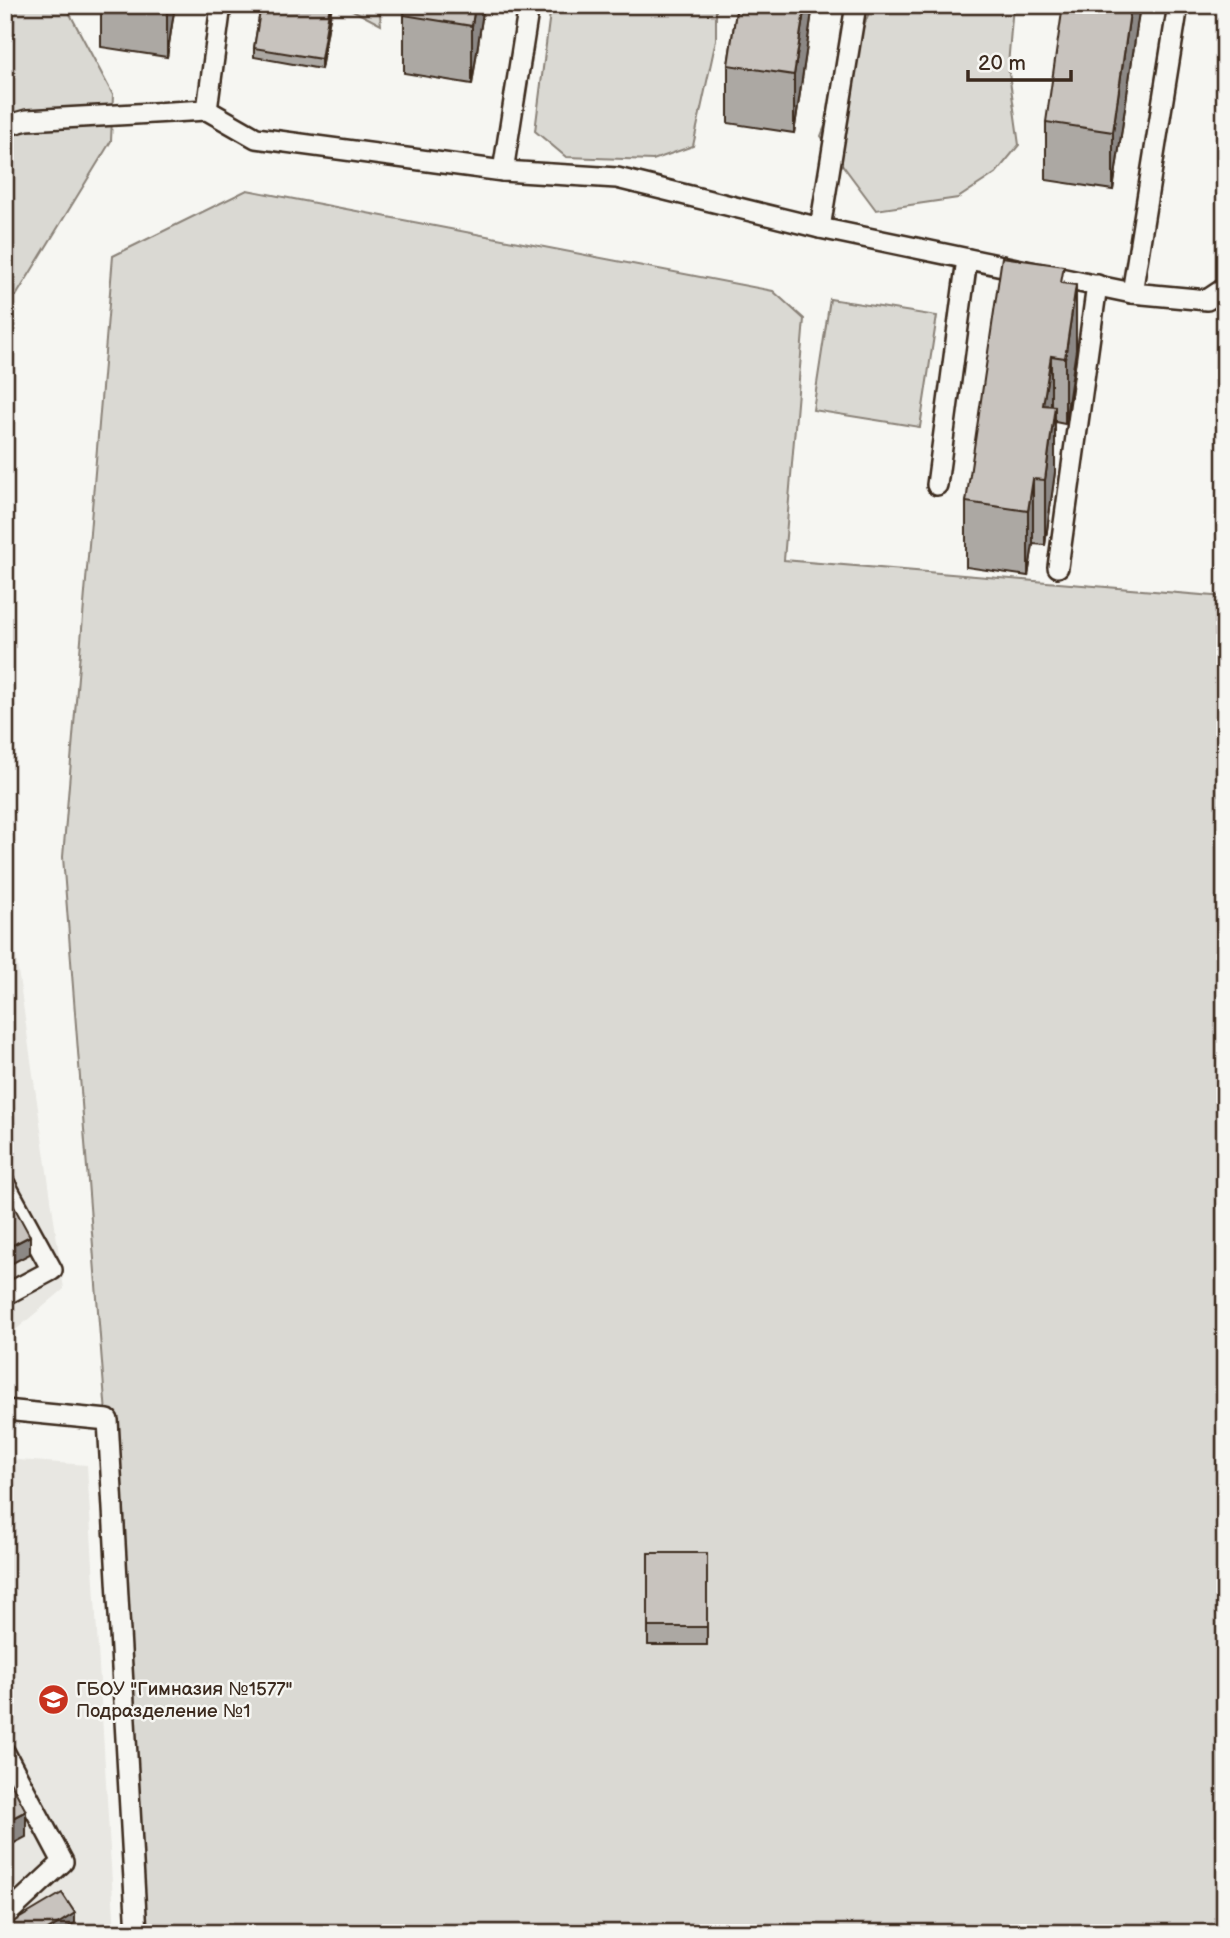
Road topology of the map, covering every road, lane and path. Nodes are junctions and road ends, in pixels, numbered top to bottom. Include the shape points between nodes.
1 (221, 5) edge
2 (529, 5) edge
3 (856, 5) edge
4 (1178, 5) edge
5 (207, 110) junction
6 (5, 126) edge
7 (503, 171) junction
8 (820, 228) junction
9 (967, 259) junction
10 (1097, 285) junction
11 (1225, 288) edge
12 (1132, 293) junction
13 (937, 485) dead end
14 (1058, 566) dead end
15 (6, 1185) edge
16 (5, 1294) edge
17 (5, 1410) edge
18 (5, 1753) edge
19 (5, 1916) edge
20 (137, 1933) edge

1 - 5 lane
2 - 7 lane
3 - 8 lane
4 - 12 lane
5 - 6 lane via 27,120
5 - 7 lane via 256,138
7 - 8 lane via 617,178
8 - 9 lane
9 - 10 lane
9 - 13 lane
10 - 12 lane
10 - 14 lane
11 - 12 lane via 1208,300
15 - 16 lane via 52,1269
17 - 20 lane via 108,1420
18 - 19 lane via 63,1863

